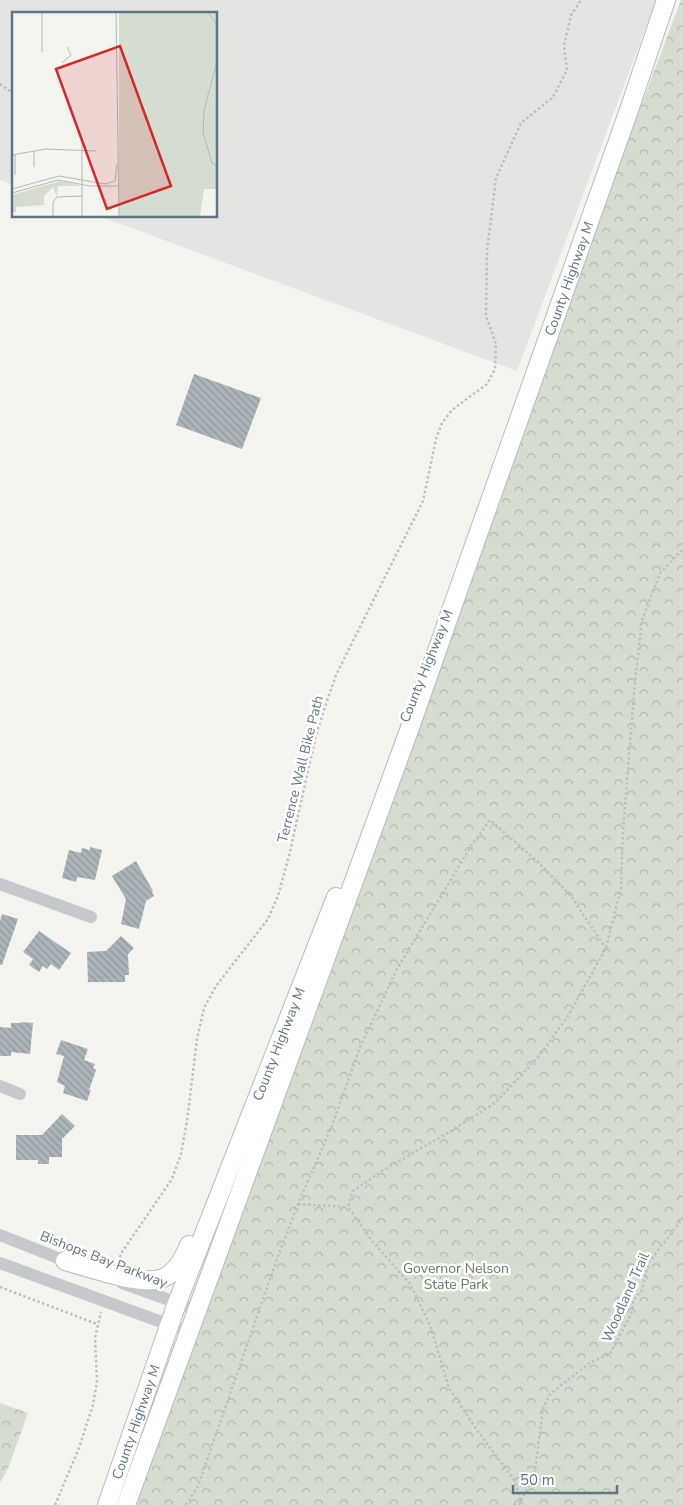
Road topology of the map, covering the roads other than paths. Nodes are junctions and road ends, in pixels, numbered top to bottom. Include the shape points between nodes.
1 (666, 0) edge
2 (460, 585) junction
3 (0, 884) edge
4 (91, 917) dead end
5 (267, 1074) junction
6 (0, 1086) edge
7 (20, 1094) dead end
8 (0, 1235) edge
9 (65, 1261) junction
10 (0, 1263) edge
11 (176, 1303) junction
12 (197, 1310) junction
13 (169, 1324) junction
14 (189, 1332) junction
15 (107, 1505) edge
16 (126, 1505) edge

1 - 2 main road, County Highway M
2 - 5 main road, County Highway M via 422,673
2 - 12 main road, County Highway M via 371,838
3 - 4 street
5 - 9 main road via 213,1180 182,1262 171,1273 163,1278 135,1280
5 - 11 main road, County Highway M
6 - 7 street
8 - 9 street, Bishops Bay Parkway
9 - 11 street, Bishops Bay Parkway
10 - 13 street
11 - 12 street, Bishops Bay Parkway
11 - 13 main road, County Highway M
12 - 14 main road, County Highway M
13 - 14 street
13 - 15 main road, County Highway M
14 - 16 main road, County Highway M

